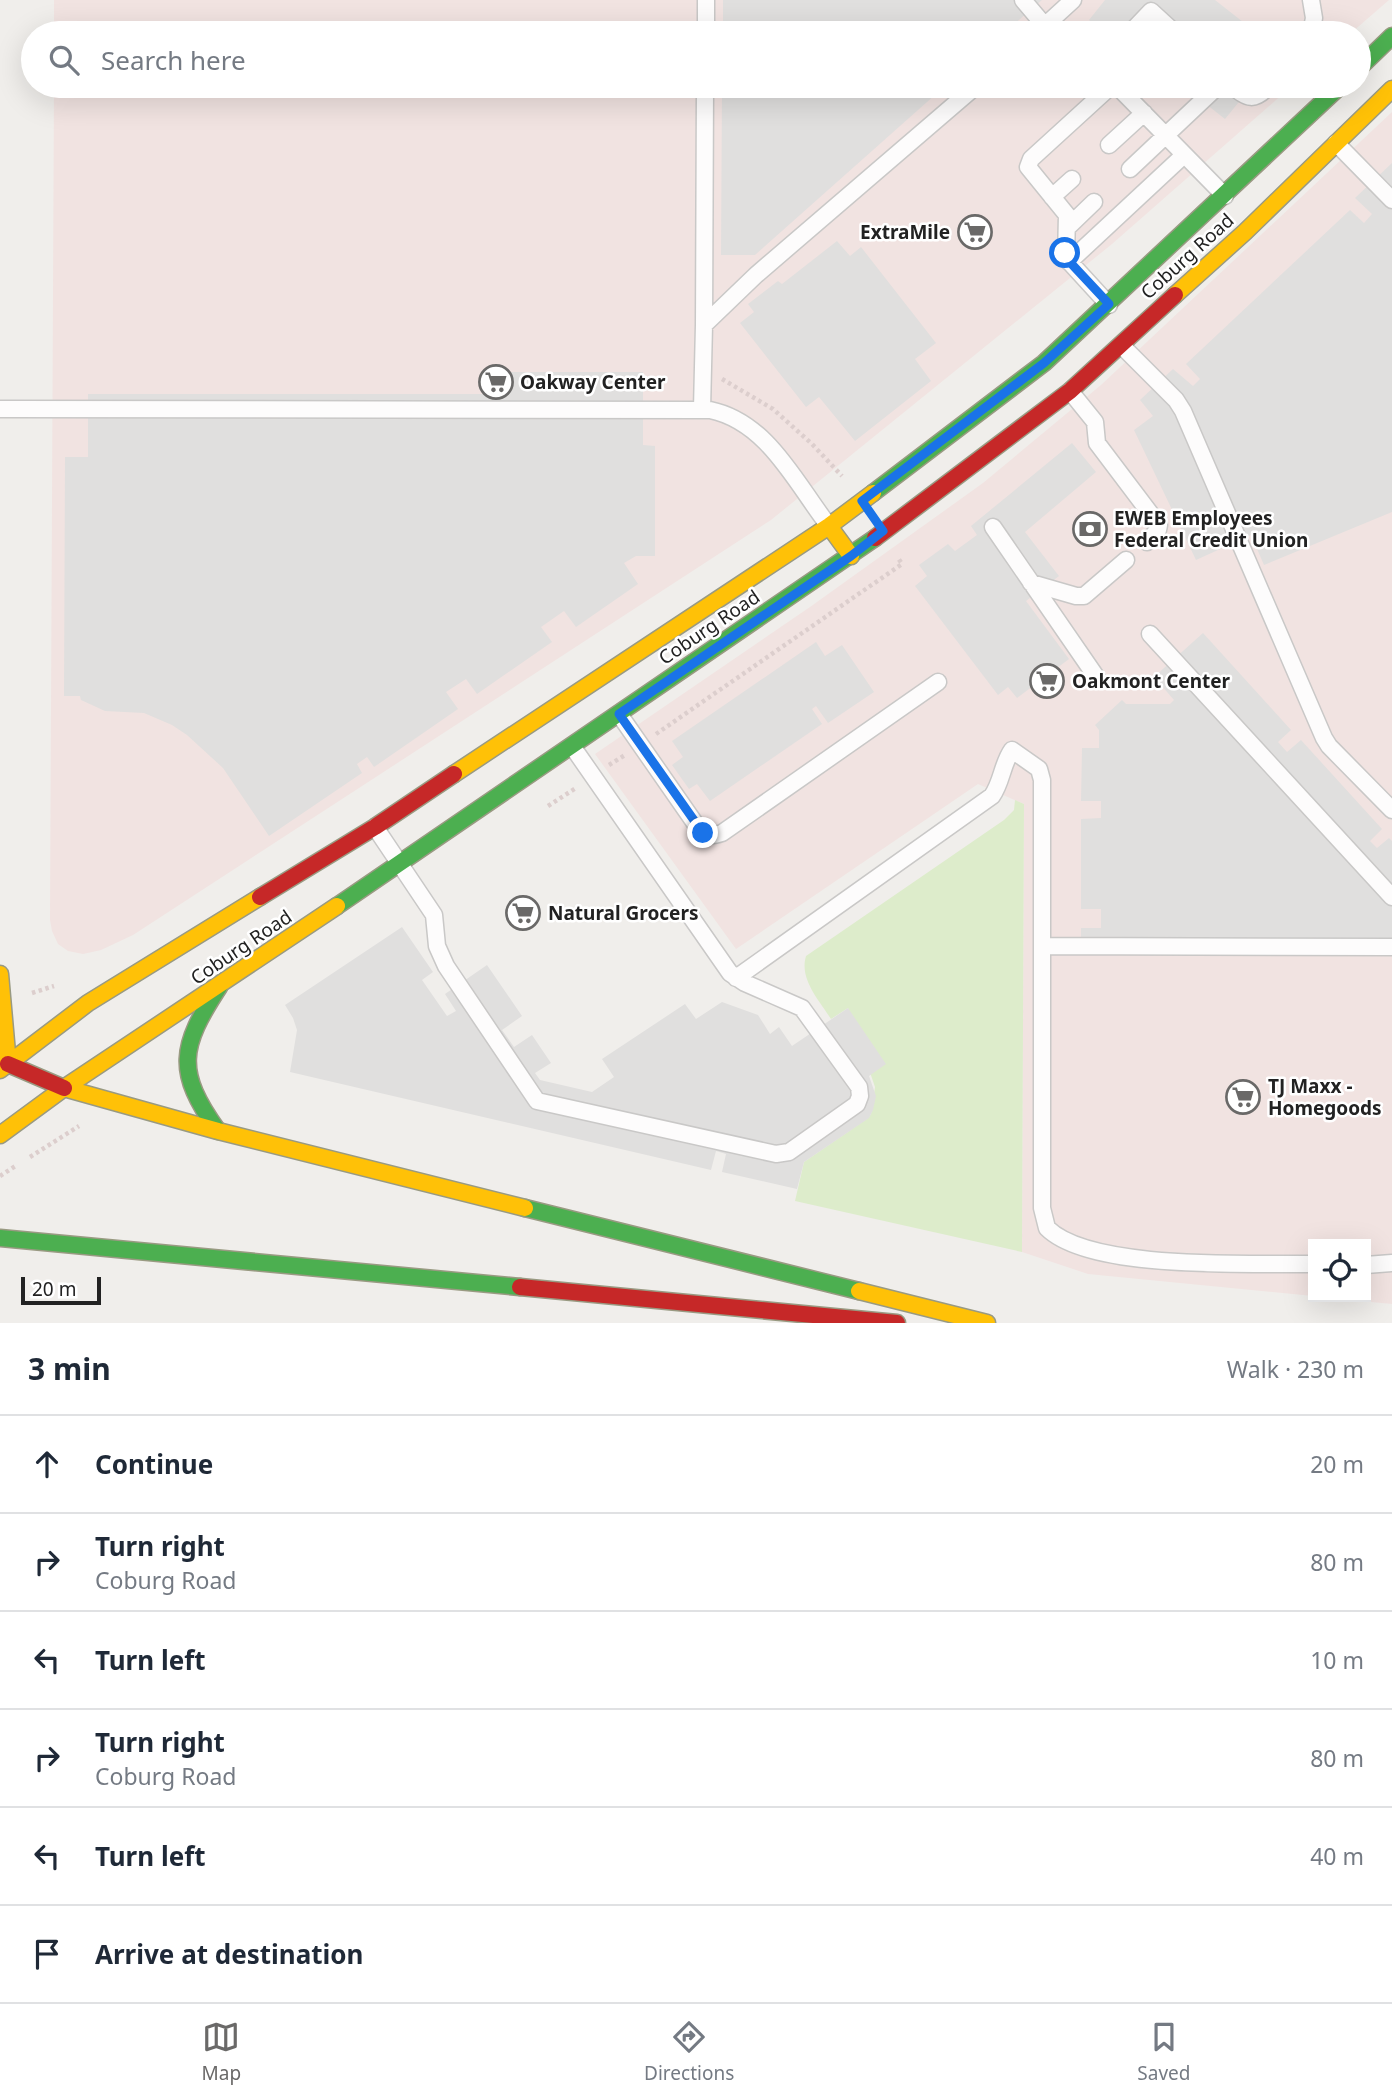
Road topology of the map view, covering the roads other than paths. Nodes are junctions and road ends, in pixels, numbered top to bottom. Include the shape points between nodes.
1 (706, 0) edge
2 (1023, 0) edge
3 (1073, 0) edge
4 (1311, 0) edge
5 (1151, 6) edge
6 (705, 21) edge
7 (1039, 21) edge
8 (1055, 21) edge
9 (1139, 21) edge
10 (1164, 21) edge
11 (1313, 21) edge
12 (1392, 36) edge
13 (1371, 56) edge
14 (1392, 89) edge
15 (705, 98) edge
16 (962, 98) edge
17 (1098, 98) edge
18 (1129, 98) edge
19 (1206, 98) edge
20 (1327, 98) edge
21 (1144, 113) junction
22 (1166, 137) junction
23 (1336, 144) junction
24 (1109, 145) dead end
25 (1184, 155) junction
26 (1130, 169) dead end
27 (1072, 178) dead end
28 (1225, 196) junction
29 (1052, 197) junction
30 (1392, 200) edge
31 (1094, 202) dead end
32 (1067, 228) junction
33 (1069, 262) junction
34 (1122, 318) junction
35 (704, 325) junction
36 (1121, 345) junction
37 (1070, 391) junction
38 (0, 409) edge
39 (702, 409) junction
40 (829, 526) junction
41 (993, 527) dead end
42 (1147, 542) dead end
43 (851, 556) junction
44 (1126, 560) dead end
45 (1031, 583) junction
46 (1150, 634) dead end
47 (1097, 678) dead end
48 (938, 682) dead end
49 (619, 714) junction
50 (572, 746) junction
51 (1392, 810) edge
52 (375, 827) junction
53 (399, 865) junction
54 (1392, 897) edge
55 (1043, 946) junction
56 (1392, 947) edge
57 (0, 974) edge
58 (736, 978) junction
59 (219, 988) junction
60 (3, 1066) edge
61 (64, 1088) junction
62 (218, 1130) junction
63 (0, 1135) edge
64 (0, 1238) edge
65 (1392, 1263) edge
66 (1308, 1264) edge
67 (1371, 1265) edge
68 (897, 1323) edge
69 (987, 1323) edge

1 - 6 lane
2 - 7 lane
3 - 8 lane
4 - 11 lane
5 - 9 lane
5 - 10 lane
12 - 13 main road
14 - 23 main road, Coburg Road
15 - 35 lane
16 - 35 lane
17 - 29 lane via 1028,162
18 - 21 lane
19 - 22 lane
20 - 28 main road, Coburg Road
21 - 22 lane
21 - 24 lane
22 - 25 lane
22 - 26 lane
23 - 30 lane
23 - 34 main road, Coburg Road via 1245,232
25 - 28 lane
25 - 33 lane
27 - 29 lane
28 - 34 main road, Coburg Road
29 - 32 lane via 1067,215
31 - 32 lane
32 - 33 lane
33 - 34 lane
34 - 36 main road, Coburg Road
34 - 40 main road, Coburg Road via 1044,363
35 - 39 lane
36 - 37 main road, Coburg Road
36 - 51 lane via 1183,411 1329,746
37 - 42 lane via 1095,422 1097,443 1158,525
37 - 43 main road, Coburg Road
38 - 39 lane
39 - 40 lane via 732,417 760,436
40 - 43 main road
40 - 52 main road, Coburg Road
41 - 45 lane
43 - 49 main road, Coburg Road
44 - 45 lane via 1084,596
45 - 47 lane
46 - 54 lane
48 - 49 lane via 722,833 712,835 699,829
49 - 50 main road, Coburg Road
50 - 53 main road, Coburg Road
50 - 58 lane
52 - 53 lane
52 - 60 main road, Coburg Road via 88,1003
53 - 58 lane via 433,915 446,966 537,1101 786,1153 857,1104 860,1091 806,1012
53 - 59 main road, Coburg Road
55 - 56 lane
55 - 58 lane via 1042,780 1039,769 1012,750 992,796
55 - 66 lane via 1042,1195 1047,1228 1063,1241 1090,1250 1155,1260
57 - 60 main road
59 - 61 main road, Coburg Road
59 - 62 main road via 196,1022 187,1049 191,1088
60 - 61 main road
61 - 62 main road
61 - 63 main road, Coburg Road
62 - 69 main road
64 - 68 main road
65 - 67 lane

